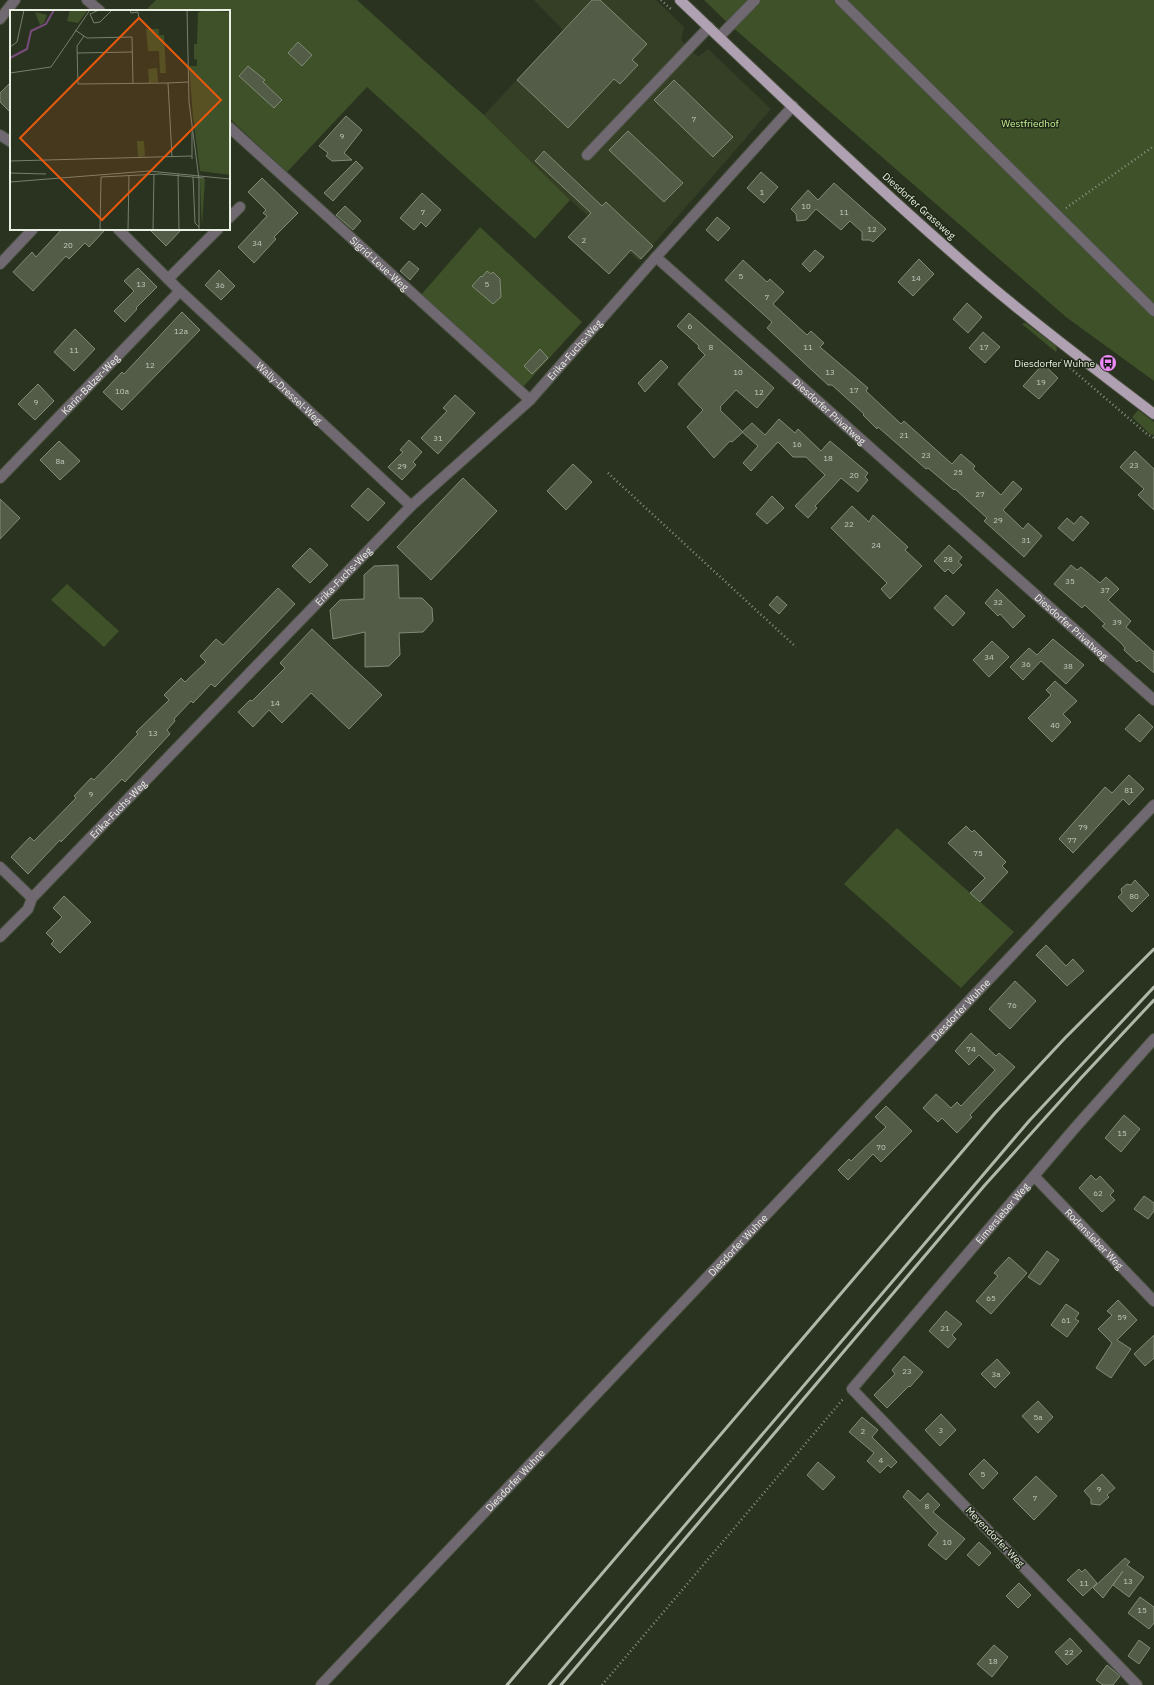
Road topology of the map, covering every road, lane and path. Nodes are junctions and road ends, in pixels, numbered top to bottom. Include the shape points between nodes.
1 (15, 0) edge
2 (87, 0) edge
3 (680, 0) edge
4 (755, 0) edge
5 (840, 0) edge
6 (3, 8) edge
7 (99, 10) edge
8 (0, 20) edge
9 (709, 27) junction
10 (719, 37) junction
11 (793, 106) junction
12 (230, 128) edge
13 (1154, 146) edge
14 (587, 155) dead end
15 (240, 207) dead end
16 (1057, 214) junction
17 (230, 217) edge
18 (32, 230) edge
19 (119, 230) edge
20 (217, 230) edge
21 (656, 257) junction
22 (0, 264) edge
23 (168, 279) junction
24 (180, 291) junction
25 (1154, 311) edge
26 (530, 400) junction
27 (1109, 401) dead end
28 (1154, 414) edge
29 (1154, 438) edge
30 (608, 473) dead end
31 (0, 478) edge
32 (411, 506) junction
33 (796, 647) dead end
34 (1154, 700) edge
35 (1154, 805) edge
36 (0, 867) edge
37 (32, 898) junction
38 (0, 937) edge
39 (1154, 1039) edge
40 (1034, 1176) junction
41 (1154, 1301) edge
42 (852, 1389) junction
43 (321, 1685) edge
44 (602, 1685) edge
45 (1137, 1685) edge

1 - 6 street
2 - 7 street
3 - 9 main road, Diesdorfer Graseweg
4 - 10 street
5 - 16 street
6 - 8 street
9 - 10 main road, Diesdorfer Graseweg
9 - 14 street
10 - 11 main road, Diesdorfer Graseweg
11 - 21 street
11 - 28 main road, Diesdorfer Graseweg via 982,278
12 - 26 street, Sigrid-Leue-Weg
13 - 16 path
15 - 17 street
16 - 25 street
18 - 22 street
19 - 23 street, Wally-Dressel-Weg
20 - 23 street
21 - 26 street, Erika-Fuchs-Weg
21 - 34 street, Diesdorfer Privatweg
23 - 24 street, Wally-Dressel-Weg
24 - 31 street, Karin-Balzer-Weg
24 - 32 street, Wally-Dressel-Weg
26 - 32 street, Erika-Fuchs-Weg
27 - 29 path
30 - 33 path
32 - 37 street, Erika-Fuchs-Weg
35 - 43 street, Diesdorfer Wuhne
36 - 37 street
37 - 38 street, Erika-Fuchs-Weg via 28,908
39 - 40 street, Eimersleber Weg
40 - 41 street, Rodensleber Weg
40 - 42 street, Eimersleber Weg
42 - 44 path
42 - 45 street, Meyendorfer Weg

